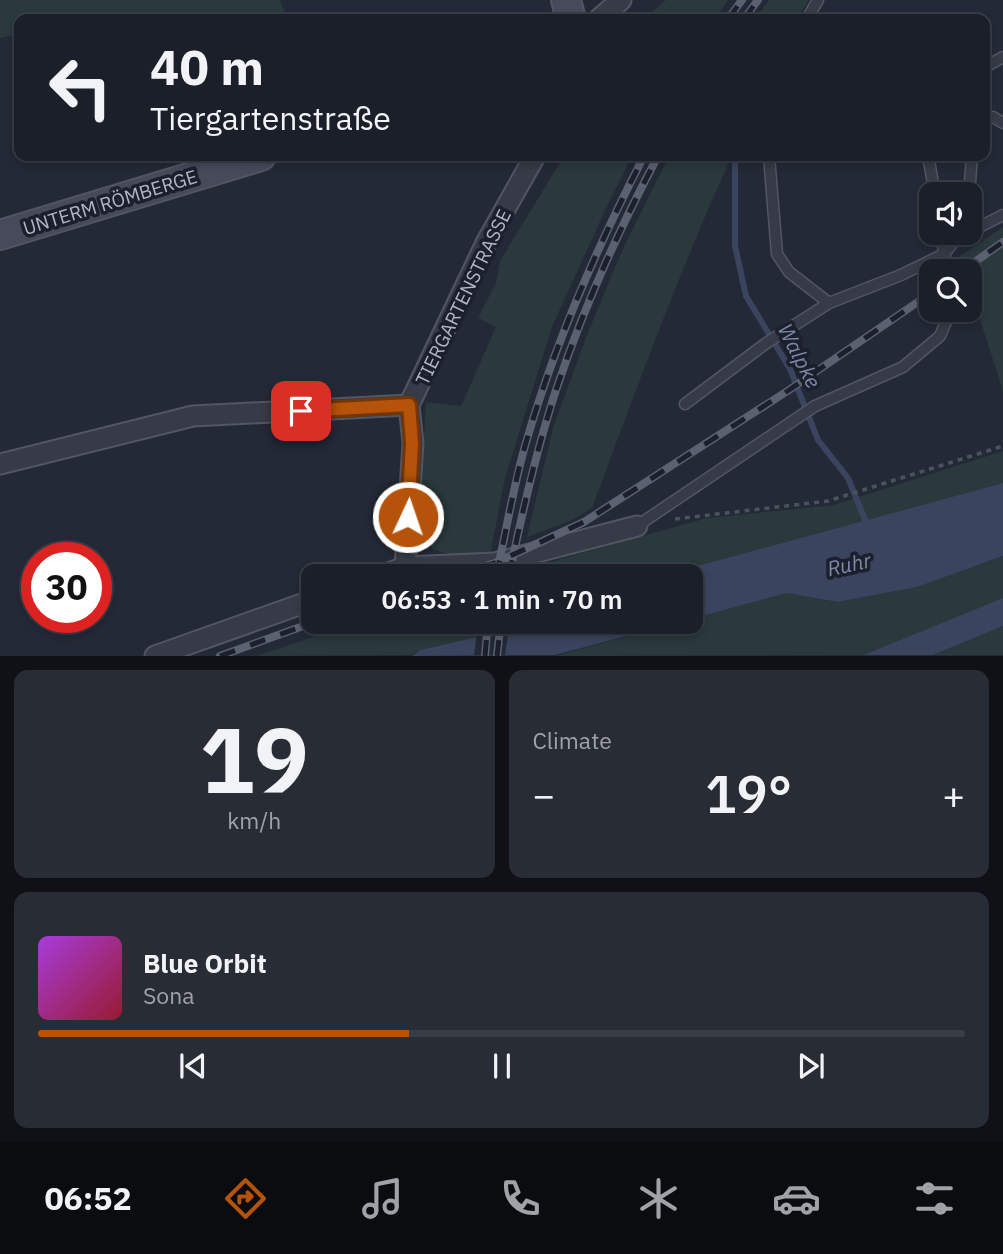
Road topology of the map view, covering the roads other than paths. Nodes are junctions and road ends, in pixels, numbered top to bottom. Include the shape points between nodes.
1 (621, 0) edge
2 (605, 14) edge
3 (244, 161) edge
4 (532, 161) edge
5 (769, 161) edge
6 (929, 161) edge
7 (972, 161) edge
8 (933, 182) edge
9 (970, 182) edge
10 (1003, 215) edge
11 (982, 226) edge
12 (0, 235) edge
13 (943, 245) edge
14 (952, 245) edge
15 (944, 254) junction
16 (945, 259) edge
17 (829, 303) junction
18 (946, 322) edge
19 (685, 404) dead end
20 (409, 405) junction
21 (0, 464) edge
22 (637, 526) joint
23 (405, 564) edge
24 (472, 564) edge
25 (301, 604) edge
26 (155, 656) edge

1 - 2 street
3 - 12 main road, UNTERM RÖMBERGE
4 - 20 street, TIERGARTENSTRASSE via 486,243
5 - 17 lane via 777,254 789,272
6 - 8 lane
7 - 9 lane
10 - 11 lane
13 - 15 lane
14 - 15 lane
15 - 16 lane
15 - 17 lane
17 - 19 lane
18 - 22 lane via 940,336 903,367 815,406
20 - 21 street, TIERGARTENSTRASSE via 193,416
20 - 23 street via 412,443
22 - 24 street via 495,563
25 - 26 street

